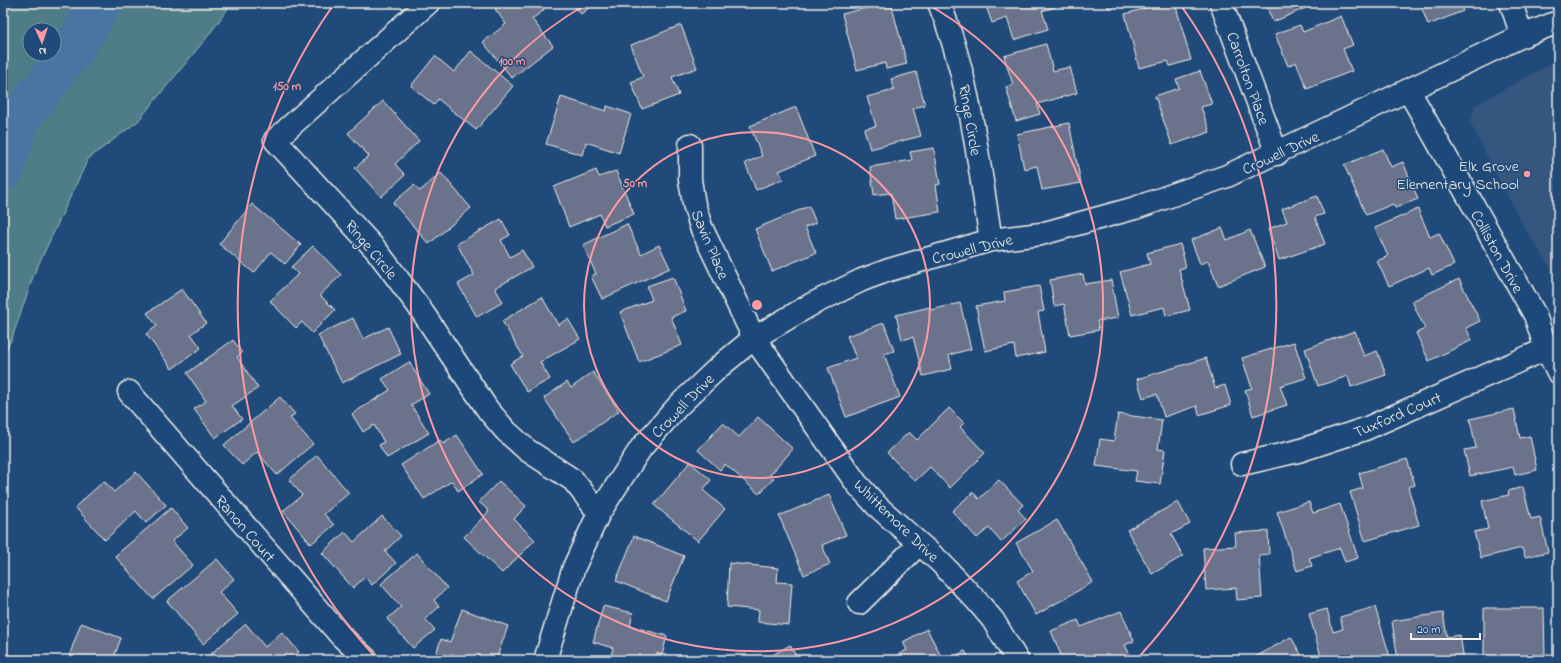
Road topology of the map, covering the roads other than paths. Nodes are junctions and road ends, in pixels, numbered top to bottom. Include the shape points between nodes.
1 (428, 3) edge
2 (939, 3) edge
3 (1221, 3) edge
4 (1511, 3) edge
5 (1558, 22) edge
6 (1522, 36) junction
7 (1409, 91) junction
8 (690, 145) dead end
9 (1276, 154) junction
10 (991, 240) junction
11 (754, 338) junction
12 (1546, 349) junction
13 (1558, 372) edge
14 (129, 392) dead end
15 (1242, 464) dead end
16 (599, 512) junction
17 (919, 544) junction
18 (859, 603) dead end
19 (367, 660) edge
20 (545, 660) edge
21 (1017, 660) edge

1 - 16 street, Ringe Circle via 276,140 377,251 419,306 492,415 527,450 573,480
2 - 10 street, Ringe Circle via 948,24 966,87
3 - 9 street, Carrolton Place
4 - 6 street
5 - 6 street, Crowell Drive
6 - 7 street, Crowell Drive
7 - 9 street, Crowell Drive
7 - 12 street, Colliston Drive via 1535,315
8 - 11 street, Savin Place via 690,180 701,227
9 - 10 street, Crowell Drive via 1227,176 1135,208 1041,234
10 - 11 street, Crowell Drive via 862,280 812,304
11 - 16 street, Crowell Drive via 678,406 641,448
11 - 17 street, Whittemore Drive via 857,484 882,511
12 - 13 street, Colliston Drive
12 - 15 street, Tuxford Court via 1358,431 1298,451
14 - 19 street, Ranon Court via 340,636
16 - 20 street, Crowell Drive via 574,567
17 - 18 street
17 - 21 street, Whittemore Drive via 940,562 993,620

